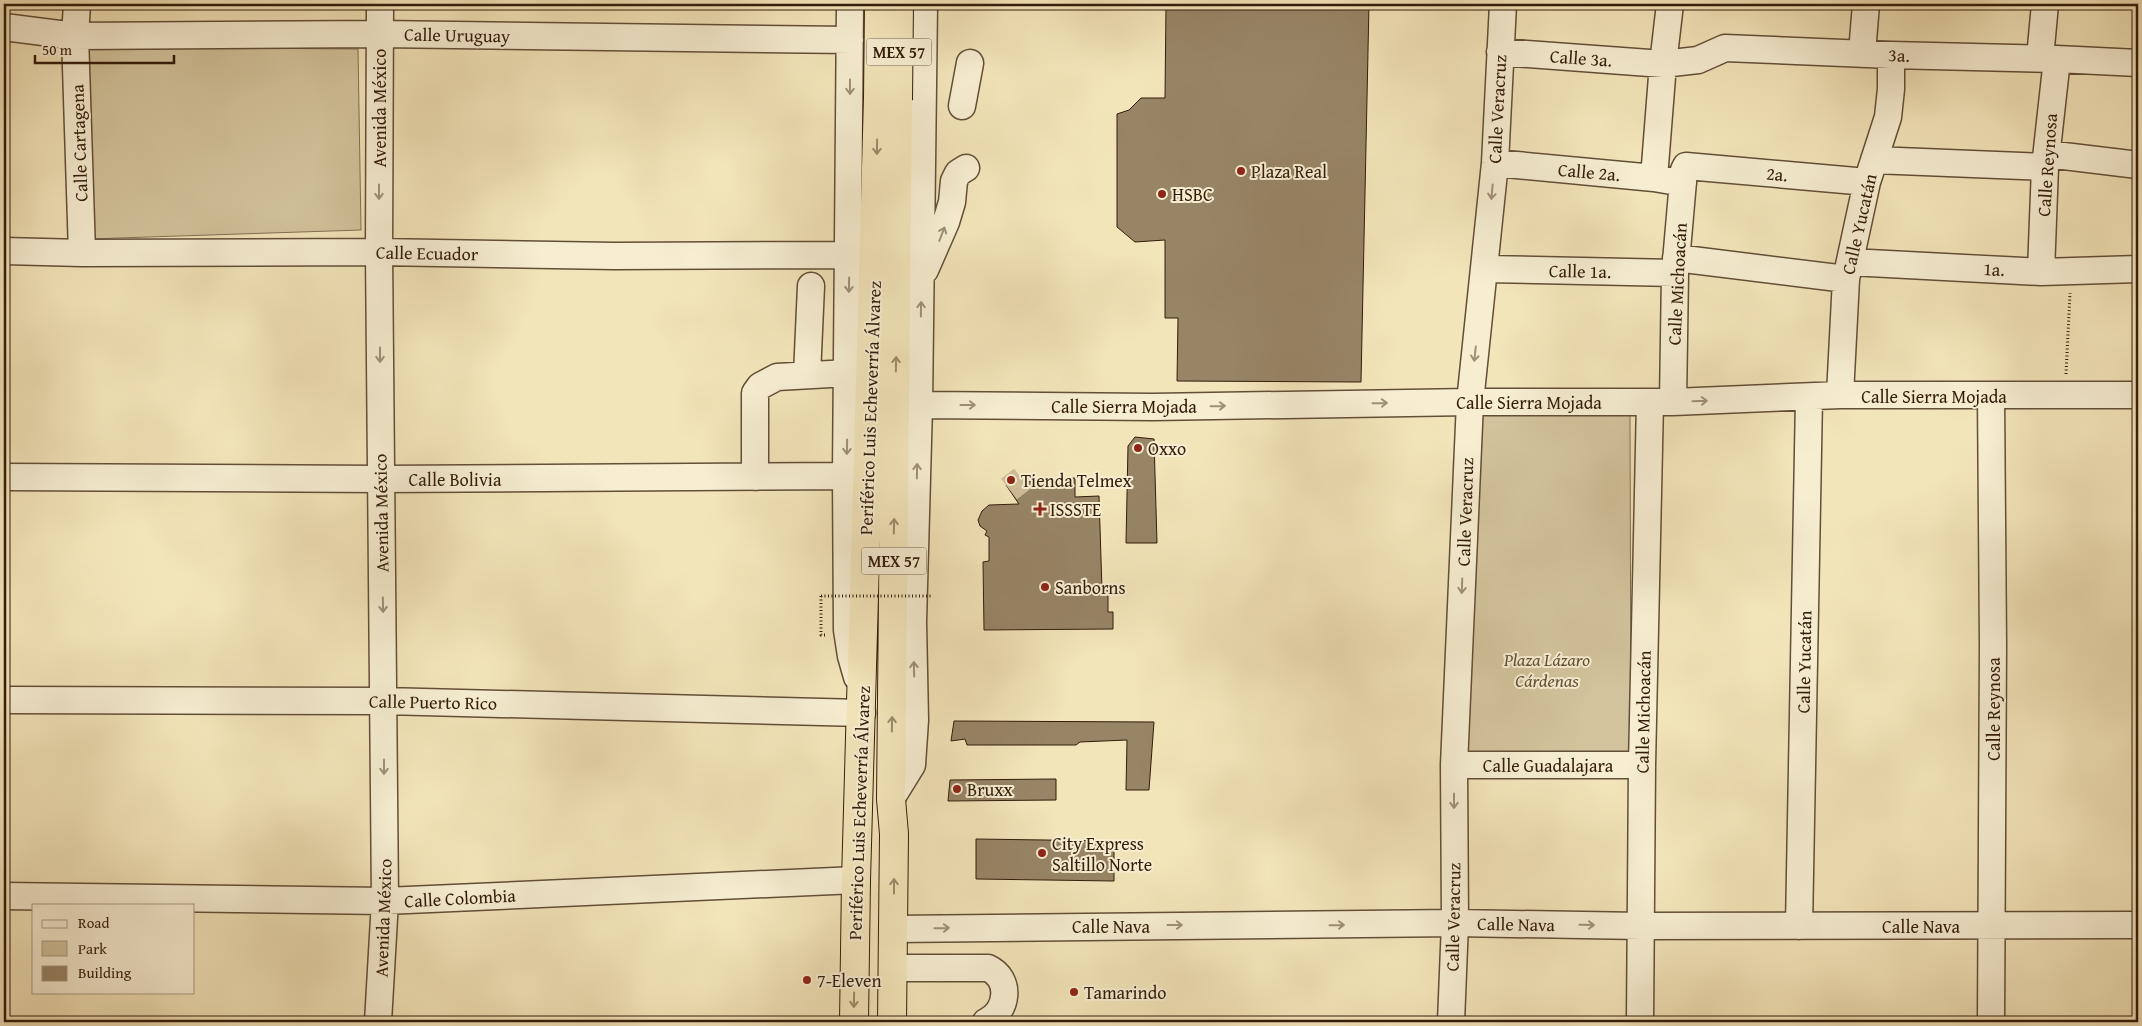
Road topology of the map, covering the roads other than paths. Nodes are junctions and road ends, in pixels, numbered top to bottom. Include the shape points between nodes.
1 (77, 4) edge
2 (380, 4) edge
3 (850, 4) edge
4 (864, 4) edge
5 (879, 4) edge
6 (900, 4) edge
7 (924, 4) edge
8 (1503, 4) edge
9 (1670, 4) edge
10 (1866, 4) edge
11 (2045, 4) edge
12 (4, 27) edge
13 (380, 34) junction
14 (75, 36) junction
15 (850, 40) junction
16 (1500, 52) junction
17 (1862, 53) junction
18 (1891, 55) junction
19 (2048, 58) junction
20 (970, 63) dead end
21 (2138, 63) edge
22 (1663, 64) junction
23 (900, 99) junction
24 (962, 106) dead end
25 (2046, 161) junction
26 (1495, 163) junction
27 (2138, 165) edge
28 (966, 168) dead end
29 (1871, 171) junction
30 (1685, 174) junction
31 (1654, 178) junction
32 (4, 250) edge
33 (379, 252) junction
34 (82, 253) junction
35 (850, 255) junction
36 (1676, 266) junction
37 (1485, 269) junction
38 (2138, 269) edge
39 (1848, 271) junction
40 (2041, 272) junction
41 (921, 278) junction
42 (811, 286) dead end
43 (848, 373) junction
44 (807, 375) junction
45 (1840, 395) junction
46 (2138, 395) edge
47 (1991, 396) junction
48 (1809, 398) junction
49 (1470, 402) junction
50 (1661, 402) junction
51 (919, 405) junction
52 (846, 476) junction
53 (4, 477) edge
54 (755, 477) junction
55 (381, 480) junction
56 (4, 700) edge
57 (384, 701) junction
58 (862, 704) junction
59 (1454, 764) junction
60 (1642, 765) junction
61 (891, 799) junction
62 (856, 880) junction
63 (4, 896) edge
64 (385, 901) junction
65 (1455, 923) junction
66 (2138, 925) edge
67 (1641, 926) junction
68 (1798, 926) junction
69 (1992, 926) junction
70 (894, 929) junction
71 (893, 968) junction
72 (378, 1022) edge
73 (854, 1022) edge
74 (892, 1022) edge
75 (986, 1022) edge
76 (1451, 1022) edge
77 (1640, 1022) edge
78 (1991, 1022) edge

1 - 14 street, Calle Cartagena
2 - 13 street, Avenida México
3 - 15 street
4 - 23 street via 864,49 868,62 886,82 906,94
5 - 23 highway, Periférico Luis Echeverría Álvarez / MEX 57, bridge
6 - 23 highway, Periférico Luis Echeverría Álvarez / MEX 57, bridge
7 - 23 street
8 - 16 street, Calle Veracruz
9 - 22 street
10 - 17 street
11 - 19 street, Calle Reynosa
12 - 14 street, Calle Uruguay
13 - 14 street, Calle Uruguay
13 - 15 street, Calle Uruguay
13 -> 33 street, Avenida México
14 - 34 street, Calle Cartagena
15 -> 35 street
16 - 22 street, Calle 3a.
16 - 26 street, Calle Veracruz
17 - 18 street, 3a.
17 - 22 street, 3a. via 1725,48 1698,60
18 - 19 street, 3a.
18 - 29 street, Calle Yucatán via 1888,117
19 - 21 street, 3a.
19 - 25 street, Calle Reynosa
20 - 24 street
22 - 31 street
23 - 41 street
23 -> 58 highway, Periférico Luis Echeverría Álvarez / MEX 57
61 -> 23 highway, Periférico Luis Echeverría Álvarez / MEX 57
25 - 27 street, 2a.
25 - 29 street, 2a.
25 - 40 street, Calle Reynosa
26 - 31 street, Calle 2a.
26 -> 37 street, Calle Veracruz
41 -> 28 street via 944,229 954,181
29 - 30 street, 2a.
29 - 39 street, Calle Yucatán
30 - 31 street, Calle 2a.
30 - 36 street, Calle Michoacán
32 - 34 street, Calle Ecuador
33 - 34 street, Calle Ecuador
33 - 35 street, Calle Ecuador via 614,256
33 -> 55 street, Avenida México
35 -> 43 street
36 - 37 street, Calle 1a.
36 - 39 street, 1a.
36 - 50 street, Calle Michoacán
37 -> 49 street, Calle Veracruz
38 - 40 street, 1a.
39 - 40 street, 1a.
39 - 45 street, Calle Yucatán
51 -> 41 street
42 - 44 street
43 - 44 street
43 -> 52 street
44 - 54 street via 767,381 755,394
45 - 47 street, Calle Sierra Mojada
45 - 48 street, Calle Sierra Mojada
46 - 47 street, Calle Sierra Mojada
47 - 69 street, Calle Reynosa
50 -> 48 street, Calle Sierra Mojada
48 - 68 street, Calle Yucatán
49 - 50 street, Calle Sierra Mojada
51 -> 49 street, Calle Sierra Mojada via 1153,407
49 -> 59 street, Calle Veracruz
50 - 60 street, Calle Michoacán
61 -> 51 street via 912,765
52 - 54 street, Calle Bolivia
52 - 58 street via 847,630
53 - 55 street, Calle Bolivia
54 - 55 street, Calle Bolivia
55 -> 57 street, Avenida México
56 - 57 street, Calle Puerto Rico
57 - 58 street, Calle Puerto Rico
57 -> 64 street, Avenida México
58 - 62 highway, Periférico Luis Echeverría Álvarez / MEX 57
59 - 60 street, Calle Guadalajara
59 -> 65 street, Calle Veracruz
60 - 67 street, Calle Michoacán
70 -> 61 highway, Periférico Luis Echeverría Álvarez / MEX 57
62 - 64 street, Calle Colombia
62 -> 73 highway, Periférico Luis Echeverría Álvarez / MEX 57
63 - 64 street, Calle Colombia
64 - 72 street, Avenida México
65 -> 67 street, Calle Nava
70 -> 65 street, Calle Nava
65 - 76 street, Calle Veracruz
66 - 69 street, Calle Nava
67 - 68 street, Calle Nava
67 - 77 street, Calle Michoacán
68 - 69 street, Calle Nava
69 - 78 street, Calle Reynosa
70 - 71 highway, Periférico Luis Echeverría Álvarez / MEX 57
71 - 74 highway, Periférico Luis Echeverría Álvarez / MEX 57
71 - 75 street via 988,968 997,972 1003,981 1002,1008 995,1018

